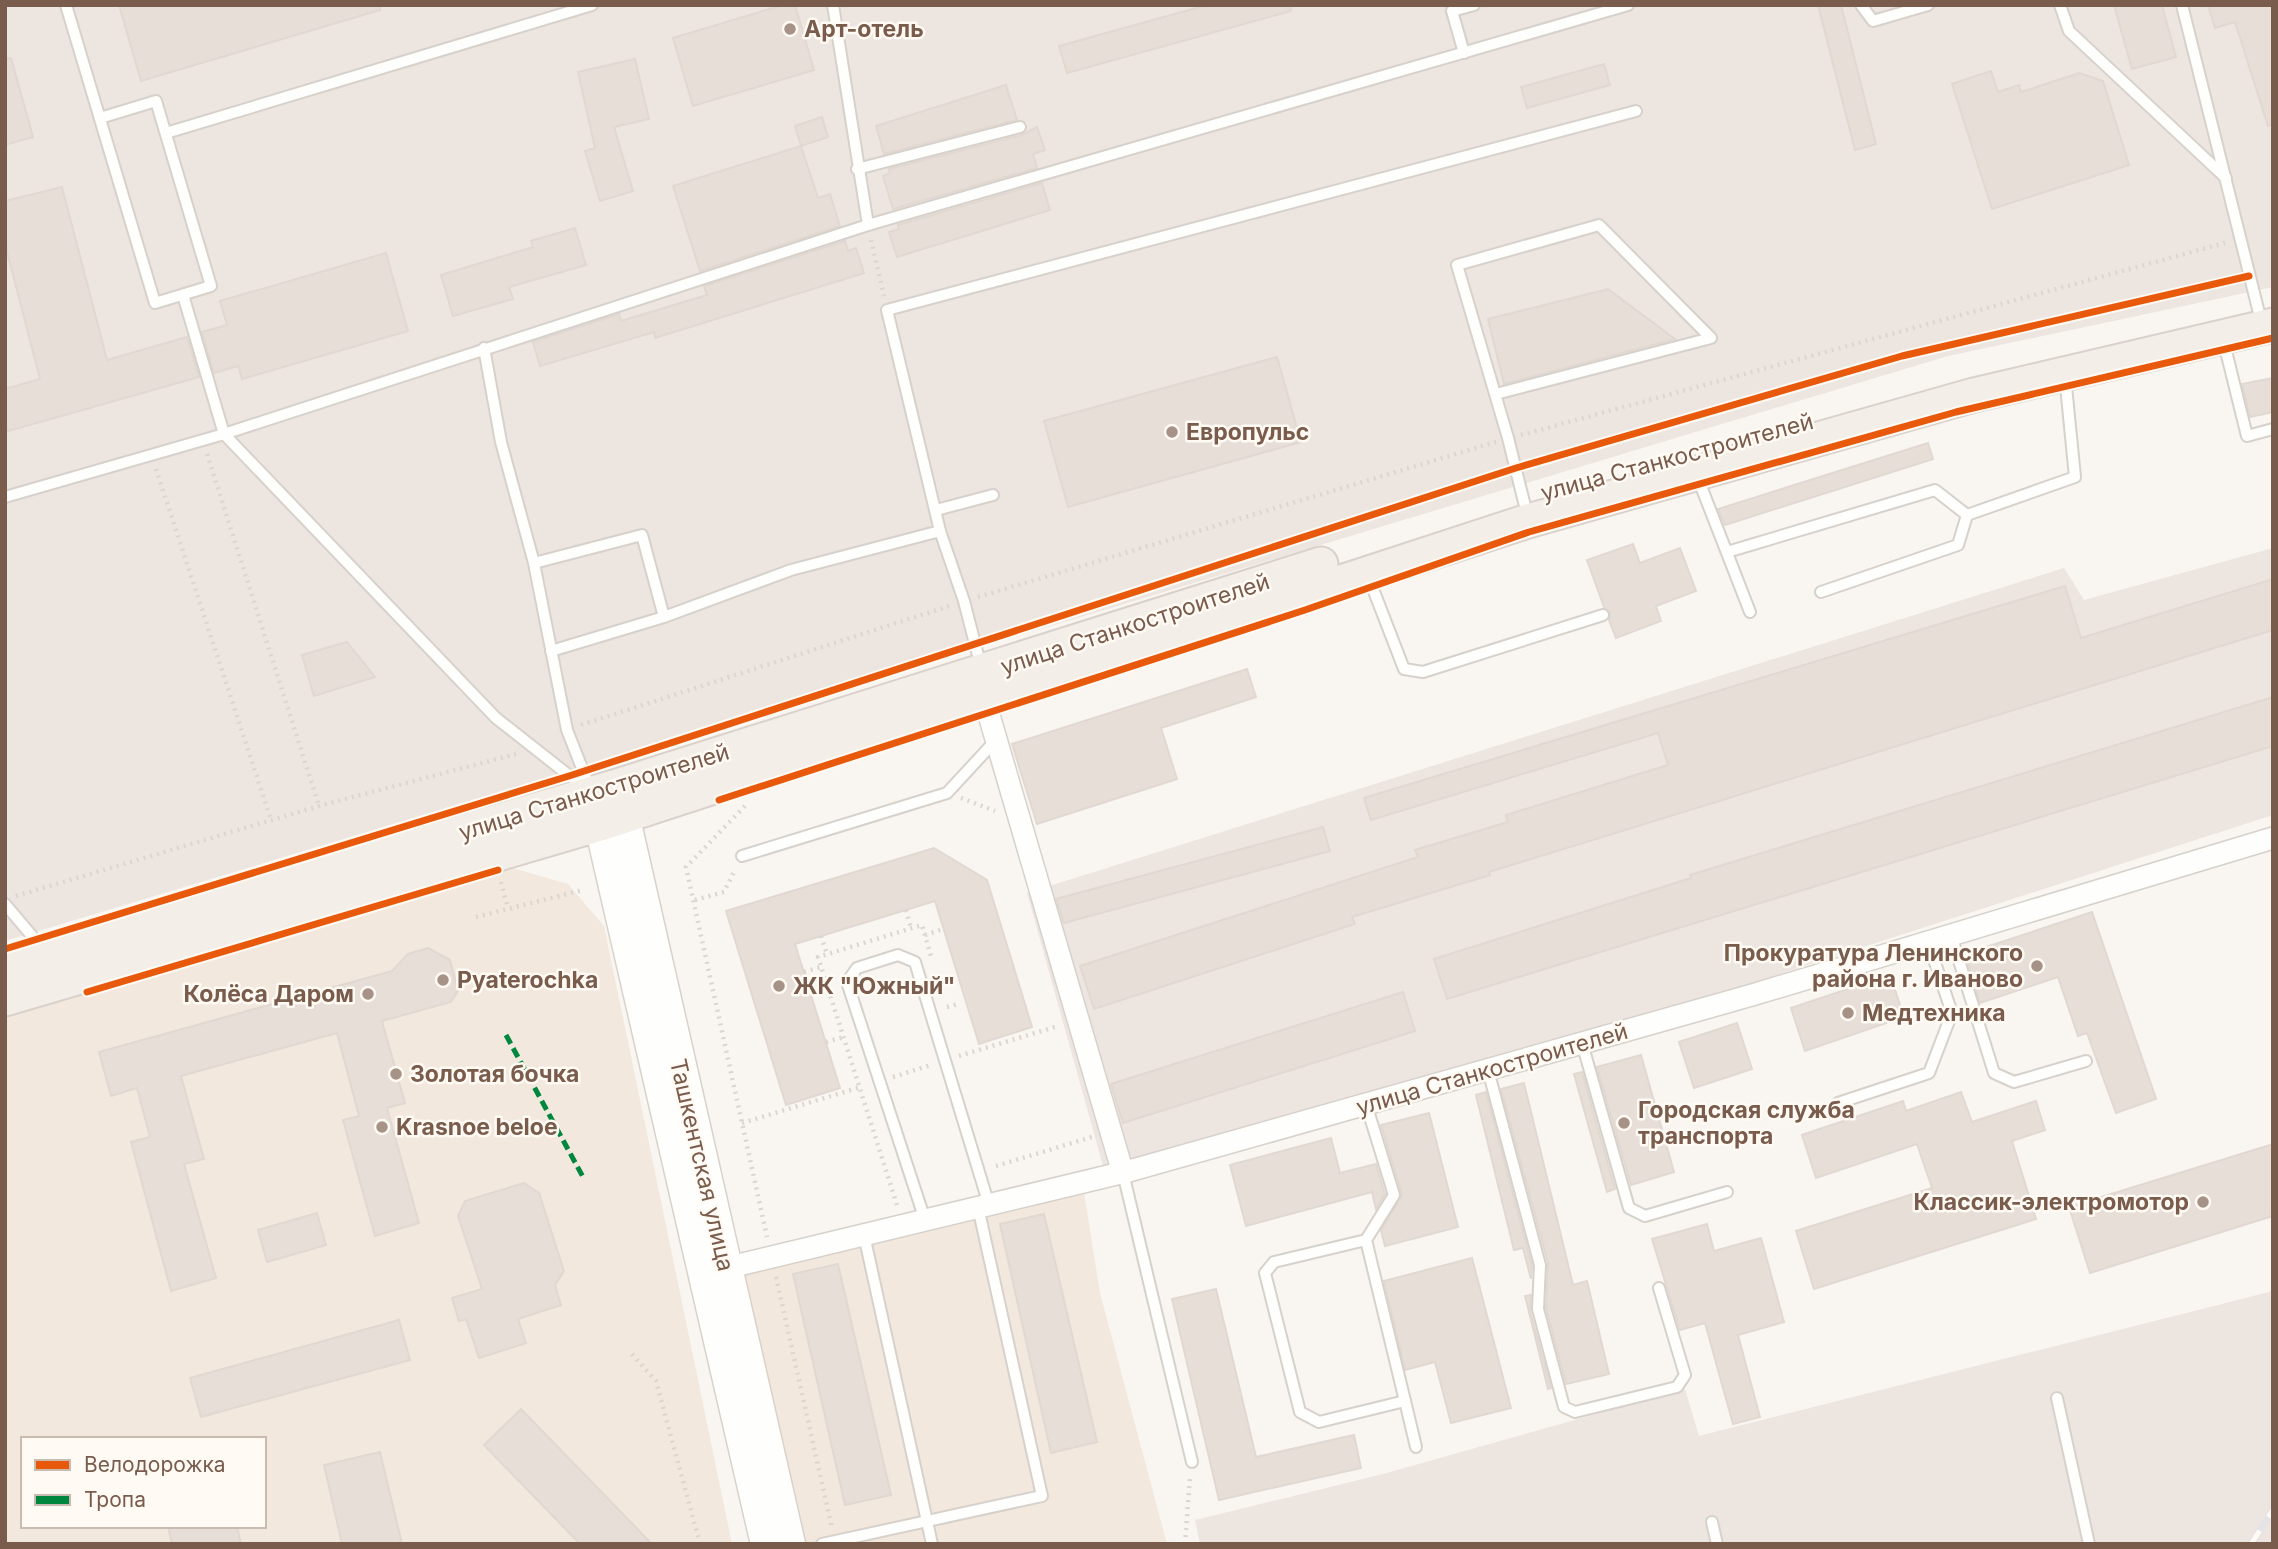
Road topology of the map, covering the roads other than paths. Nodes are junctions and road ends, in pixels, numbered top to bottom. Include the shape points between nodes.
1 (66, 5) edge
2 (592, 5) edge
3 (833, 5) edge
4 (1474, 5) edge
5 (1628, 5) edge
6 (1861, 5) edge
7 (1928, 5) edge
8 (2060, 5) edge
9 (2182, 5) edge
10 (1464, 53) junction
11 (1636, 111) dead end
12 (100, 118) junction
13 (1020, 127) dead end
14 (166, 133) junction
15 (857, 169) junction
16 (2225, 178) junction
17 (868, 225) junction
18 (183, 295) junction
19 (2267, 318) edge
20 (2223, 337) junction
21 (484, 348) junction
22 (2064, 374) junction
23 (1496, 394) junction
24 (2273, 429) edge
25 (224, 434) junction
26 (1696, 473) junction
27 (993, 495) dead end
28 (5, 497) edge
29 (936, 510) junction
30 (1526, 510) junction
31 (1967, 515) junction
32 (940, 531) junction
33 (1727, 552) junction
34 (534, 563) junction
35 (1367, 573) junction
36 (1821, 592) dead end
37 (1750, 612) dead end
38 (1603, 615) dead end
39 (664, 617) junction
40 (551, 651) junction
41 (984, 685) junction
42 (996, 740) junction
43 (608, 805) junction
44 (2273, 838) edge
45 (742, 856) road end
46 (5, 901) edge
47 (1951, 935) junction
48 (1928, 942) junction
49 (46, 954) junction
50 (5, 966) edge
51 (5, 999) edge
52 (1581, 1043) junction
53 (2086, 1061) dead end
54 (1488, 1069) junction
55 (1838, 1103) dead end
56 (1366, 1104) junction
57 (1123, 1172) junction
58 (1727, 1192) dead end
59 (984, 1206) junction
60 (925, 1220) junction
61 (864, 1235) junction
62 (1366, 1240) junction
63 (715, 1271) junction
64 (1659, 1288) dead end
65 (728, 1329) junction
66 (2057, 1398) dead end
67 (1405, 1401) junction
68 (1416, 1447) dead end
69 (1192, 1462) road end
70 (926, 1519) junction
71 (1712, 1522) dead end
72 (766, 1544) edge
73 (790, 1544) edge
74 (822, 1544) edge
75 (932, 1544) edge
76 (1717, 1544) edge
77 (2089, 1544) edge

1 - 12 lane
2 - 14 lane
3 - 15 lane
4 - 10 lane via 1452,12
5 - 10 lane
6 - 7 lane via 1873,21
8 - 16 lane via 2069,31
9 - 16 lane
10 - 17 lane
11 - 29 lane via 887,310
12 - 14 lane via 156,101
12 - 18 lane via 155,303
13 - 15 lane
14 - 18 lane via 211,286
15 - 17 lane
16 - 19 lane via 2239,239
17 - 21 lane
18 - 25 lane
19 - 20 main road, улица Станкостроителей
19 - 30 main road, улица Станкостроителей via 1968,377
20 - 22 main road, улица Станкостроителей
20 - 24 lane via 2247,436
21 - 25 lane
21 - 34 lane via 501,442
22 - 26 main road, улица Станкостроителей
22 - 31 lane via 2075,477
23 - 23 lane via 1457,265 1599,225 1712,338
23 - 30 lane
25 - 28 lane
25 - 43 lane via 496,719
26 - 30 main road, улица Станкостроителей
26 - 33 lane
27 - 29 lane
29 - 32 lane
30 - 35 main road, улица Станкостроителей
30 - 41 main road, улица Станкостроителей
31 - 33 lane via 1935,490
31 - 36 lane via 1958,545
32 - 39 lane via 791,570
32 - 41 lane via 964,601
33 - 37 lane
34 - 39 lane via 642,535
34 - 40 lane
35 - 38 lane via 1404,669 1423,672
35 - 41 main road, улица Станкостроителей
39 - 40 lane
40 - 43 lane via 567,730
41 - 42 street
41 - 43 main road, улица Станкостроителей
42 - 45 lane via 947,793
42 - 57 street
43 - 49 main road, улица Станкостроителей
43 - 51 main road, улица Станкостроителей
43 - 63 main road, Ташкентская улица
44 - 47 street, улица Станкостроителей
46 - 49 lane
47 - 48 street, улица Станкостроителей
47 - 53 lane via 1994,1073 2014,1082
48 - 52 street, улица Станкостроителей
48 - 55 lane via 1952,1013 1929,1073
49 - 50 main road, улица Станкостроителей
52 - 54 street, улица Станкостроителей
52 - 58 lane via 1629,1208 1645,1216
54 - 56 street, улица Станкостроителей
54 - 64 lane via 1540,1265 1538,1310 1564,1407 1575,1412 1677,1387 1685,1376
56 - 57 street, улица Станкостроителей
56 - 62 lane via 1394,1195
57 - 59 street, улица Станкостроителей
57 - 69 lane
59 - 60 street, улица Станкостроителей
59 - 60 lane via 915,962 898,956 857,968 847,982
59 - 70 lane via 1042,1496
60 - 61 street, улица Станкостроителей
61 - 63 street, улица Станкостроителей
61 - 70 lane
62 - 67 lane
62 - 67 lane via 1274,1262 1265,1273 1300,1412 1319,1422
63 - 65 main road, Ташкентская улица
65 - 72 main road, Ташкентская улица
65 - 73 main road, Ташкентская улица
66 - 77 lane
67 - 68 lane
70 - 74 lane
70 - 75 lane
71 - 76 lane

